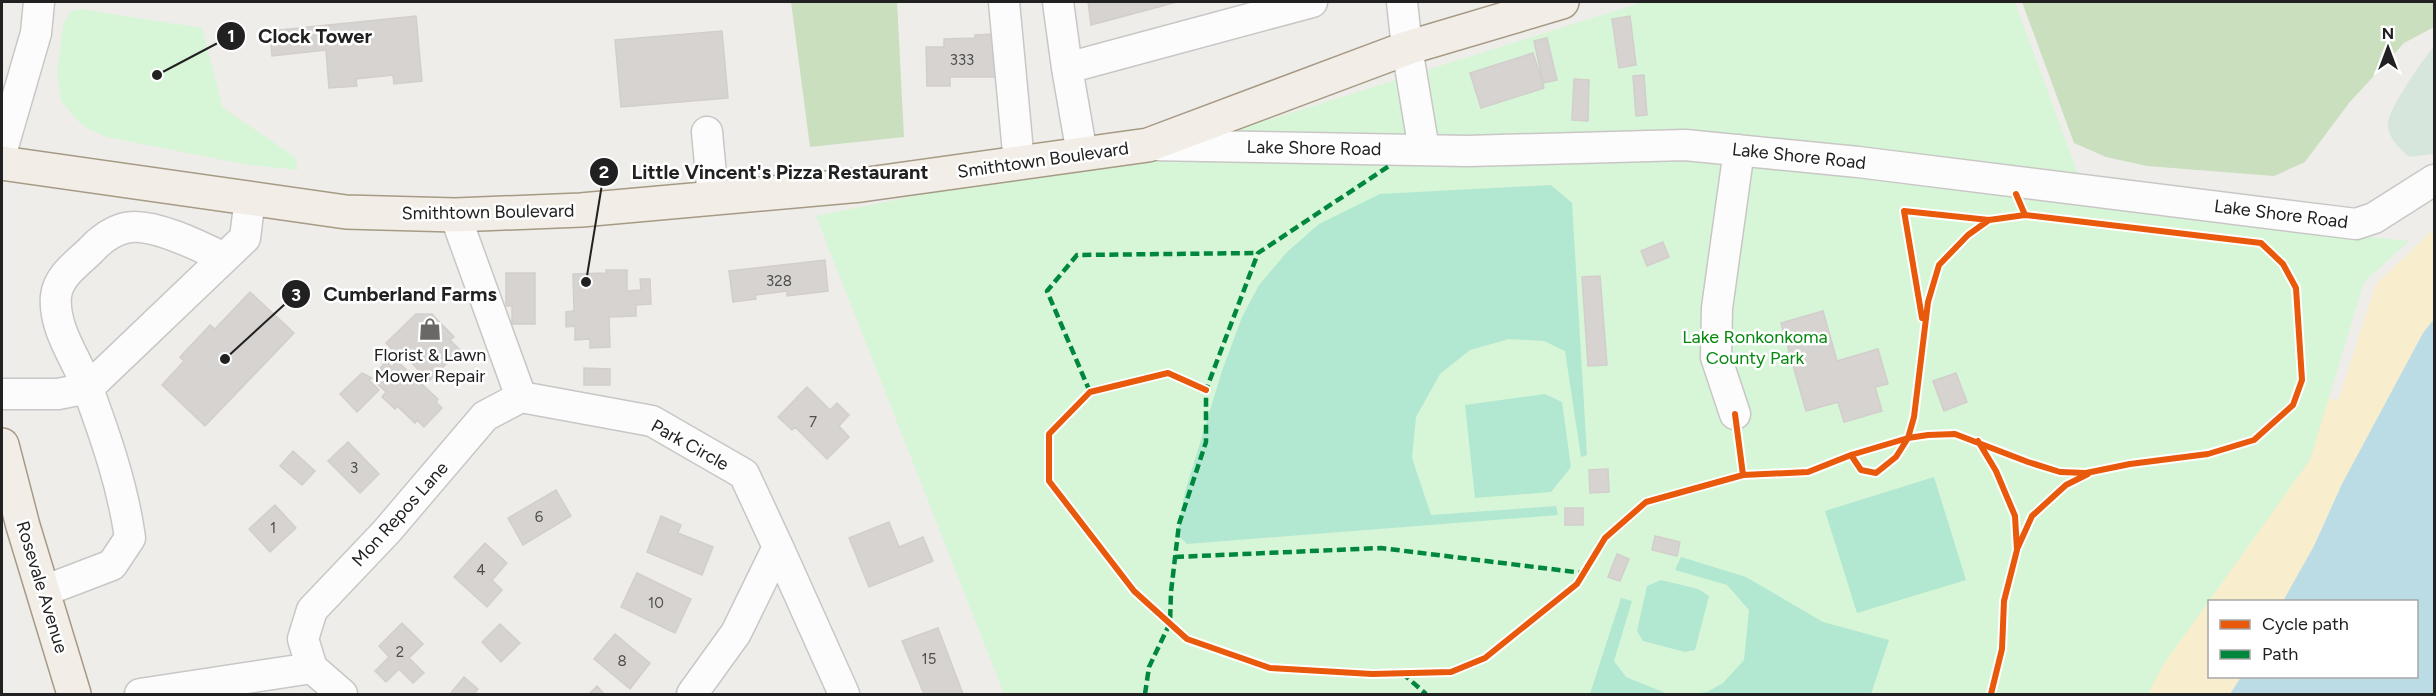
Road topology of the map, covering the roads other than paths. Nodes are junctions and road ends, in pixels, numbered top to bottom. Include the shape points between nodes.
1 (39, 2) edge
2 (1004, 2) edge
3 (1058, 2) edge
4 (1312, 2) edge
5 (1402, 2) edge
6 (1562, 2) edge
7 (1407, 48) junction
8 (1067, 68) junction
9 (707, 132) dead end
10 (1148, 145) junction
11 (2, 150) edge
12 (1424, 150) junction
13 (1739, 150) junction
14 (1082, 154) junction
15 (2, 162) edge
16 (1019, 163) junction
17 (2434, 180) edge
18 (713, 197) junction
19 (250, 198) junction
20 (455, 215) junction
21 (224, 258) junction
22 (88, 388) junction
23 (2, 394) edge
24 (522, 397) junction
25 (1735, 414) dead end
26 (2, 445) edge
27 (778, 547) junction
28 (44, 591) junction
29 (312, 668) junction
30 (74, 694) edge
31 (140, 694) edge
32 (342, 694) edge
33 (692, 694) edge
34 (844, 694) edge

1 - 11 street via 36,33
2 - 16 street
3 - 8 street
4 - 8 street
5 - 7 street
6 - 7 main road, Smithtown Boulevard
7 - 10 main road, Smithtown Boulevard
7 - 12 street
8 - 14 street
9 - 18 street
10 - 12 street, Lake Shore Road
10 - 14 main road, Smithtown Boulevard
12 - 13 street, Lake Shore Road via 1685,145
13 - 17 street, Lake Shore Road via 2356,224 2374,218
13 - 25 street via 1717,308 1716,357
14 - 16 main road, Smithtown Boulevard
15 - 19 main road, Smithtown Boulevard
16 - 18 main road, Smithtown Boulevard via 861,185
18 - 20 main road, Smithtown Boulevard via 582,210
19 - 20 main road, Smithtown Boulevard via 346,212
19 - 21 street via 245,238
20 - 24 street
21 - 22 street
21 - 22 street via 188,240 138,227 113,232 95,246 62,279 56,294 56,315
22 - 23 street via 58,394
22 - 28 street via 124,495 130,538 112,565
24 - 27 street, Park Circle via 652,421 744,474
24 - 29 street, Mon Repos Lane via 485,416 387,531 312,610 303,639
26 - 28 main road, Rosevale Avenue
27 - 33 street via 736,633
27 - 34 street, Park Circle
28 - 30 main road, Rosevale Avenue
29 - 31 street
29 - 32 street

